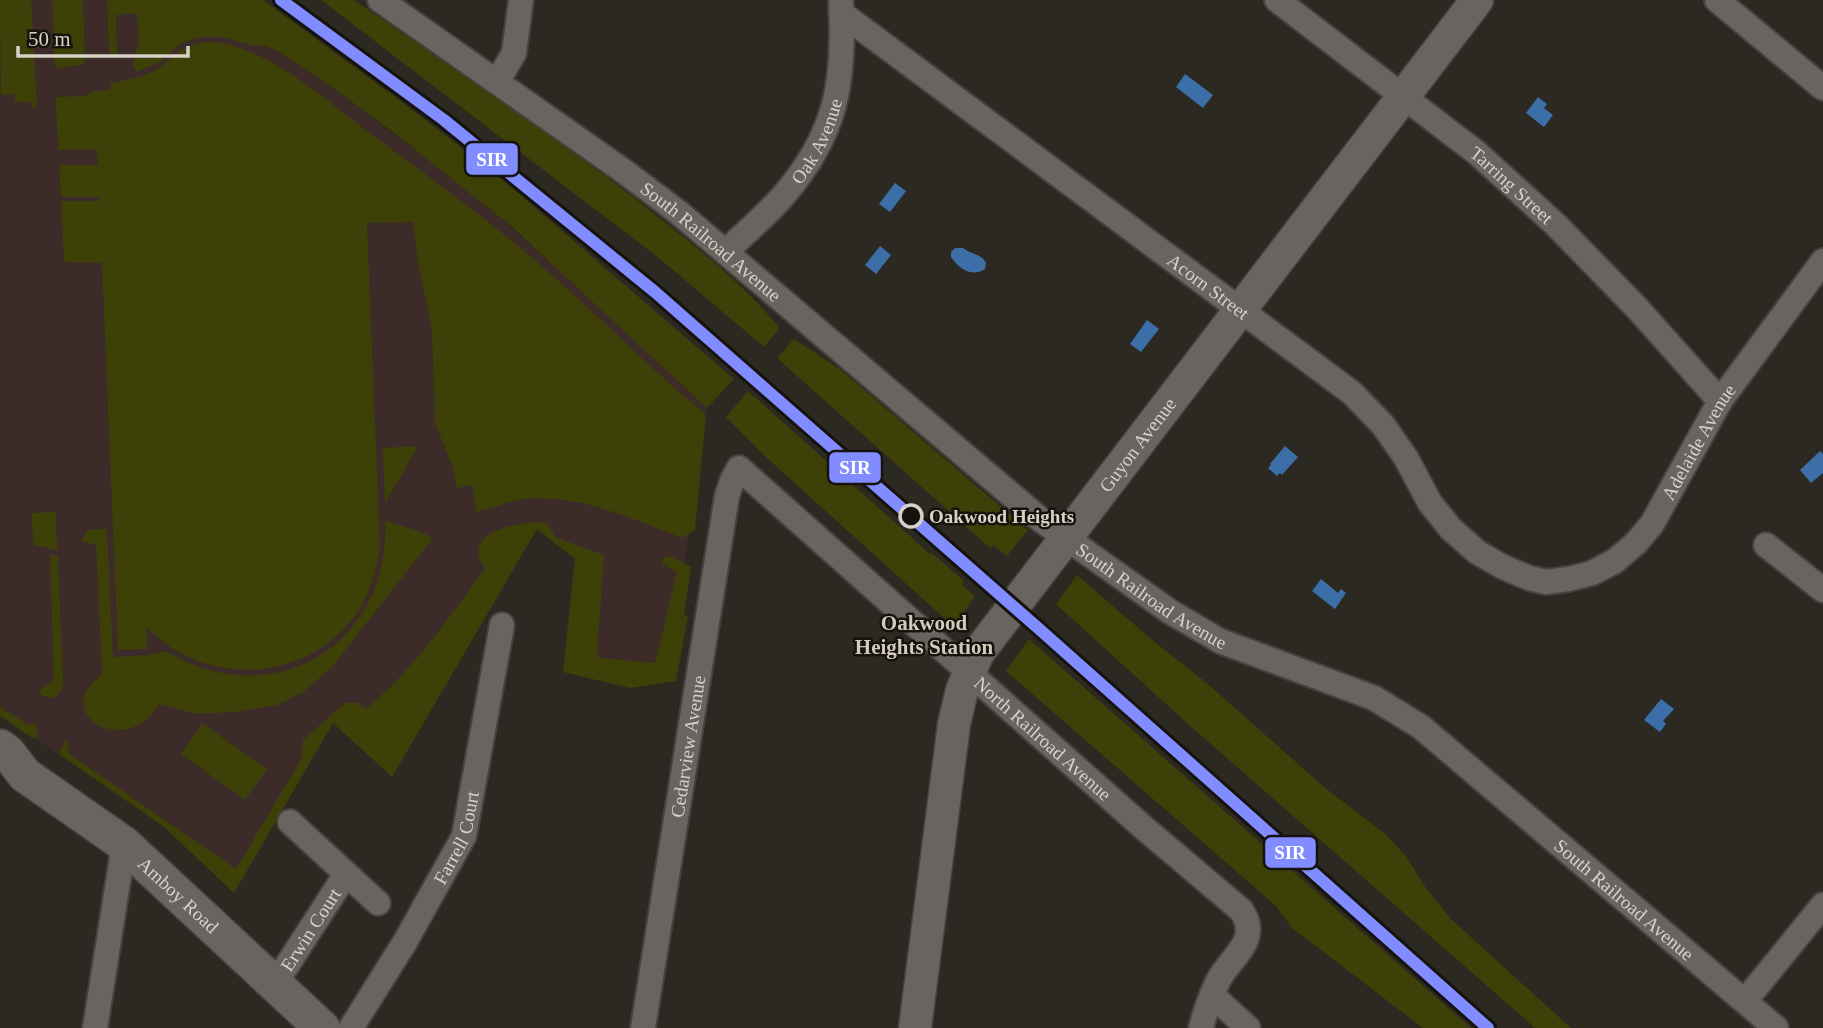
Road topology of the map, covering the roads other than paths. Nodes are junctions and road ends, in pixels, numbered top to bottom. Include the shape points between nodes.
1 (380, 0) edge
2 (521, 0) edge
3 (1277, 0) edge
4 (1477, 0) edge
5 (1717, 0) edge
6 (841, 7) edge
7 (498, 82) junction
8 (1823, 88) edge
9 (1403, 96) junction
10 (726, 252) junction
11 (1823, 261) edge
12 (1241, 310) junction
13 (1720, 401) junction
14 (739, 468) joint
15 (1060, 544) junction
16 (1766, 545) dead end
17 (1546, 582) joint
18 (1823, 590) edge
19 (502, 625) dead end
20 (968, 671) junction
21 (0, 747) edge
22 (12, 772) edge
23 (290, 822) dead end
24 (124, 844) junction
25 (346, 874) junction
26 (378, 903) dead end
27 (1823, 905) edge
28 (275, 984) junction
29 (1212, 995) junction
30 (1745, 1001) junction
31 (96, 1028) edge
32 (322, 1028) edge
33 (351, 1028) edge
34 (643, 1028) edge
35 (915, 1028) edge
36 (1201, 1028) edge
37 (1248, 1028) edge
38 (1776, 1028) edge

1 - 7 street, South Railroad Avenue
2 - 7 street via 514,53
3 - 9 street, Tarring Street
4 - 9 street, Guyon Avenue
5 - 8 street
6 - 10 street, Oak Avenue via 839,88 817,150 782,198
6 - 12 street, Acorn Street
7 - 10 street, South Railroad Avenue via 652,192
9 - 12 street, Guyon Avenue
9 - 13 street, Tarring Street via 1477,152 1555,224
10 - 15 street, South Railroad Avenue via 1031,511
11 - 13 street, Adelaide Avenue
12 - 15 street, Guyon Avenue
12 - 17 street, Acorn Street via 1352,393 1406,458 1430,503 1451,529 1501,566
13 - 17 street, Adelaide Avenue via 1652,524 1636,543 1592,573
14 - 20 street, North Railroad Avenue
14 - 34 street, Cedarview Avenue via 727,496
15 - 20 street, Guyon Avenue
15 - 30 street, South Railroad Avenue via 1205,634 1357,691 1405,715
16 - 18 street
19 - 33 street, Farrell Court via 464,836
20 - 29 street, North Railroad Avenue via 1241,910 1248,938
20 - 35 street, Guyon Avenue via 949,757
21 - 22 main road, Amboy Road via 8,753
22 - 24 main road, Amboy Road
23 - 25 street, Erwin Court
24 - 28 main road, Amboy Road
24 - 31 street
25 - 26 street, Erwin Court
25 - 28 street, Erwin Court
27 - 30 street
28 - 32 main road, Amboy Road
29 - 36 street
29 - 37 street
30 - 38 street, South Railroad Avenue

